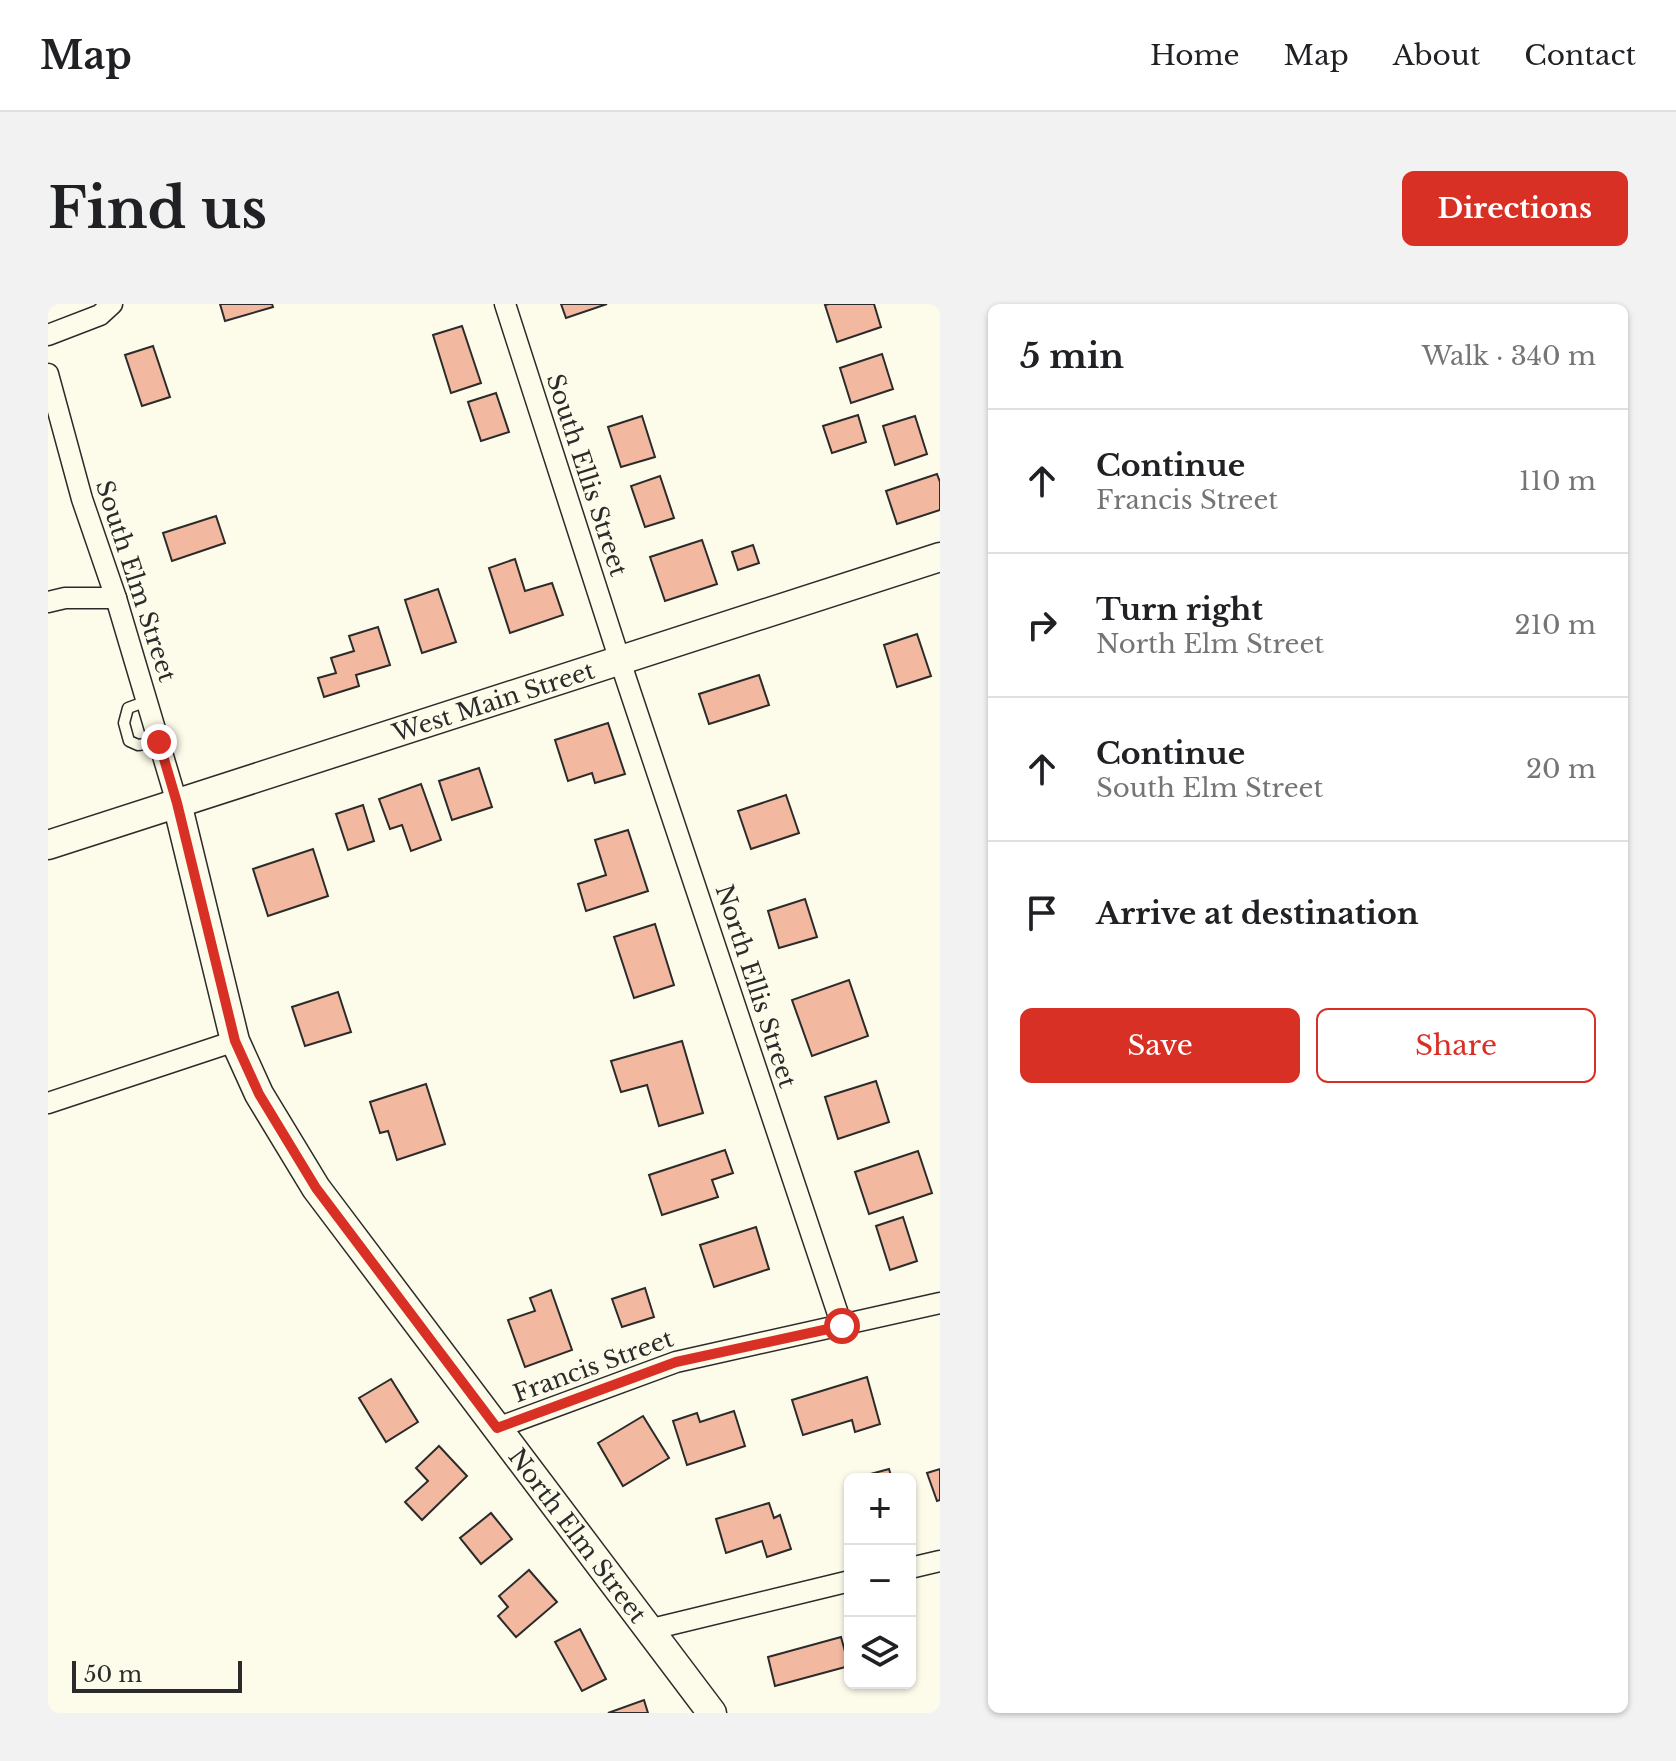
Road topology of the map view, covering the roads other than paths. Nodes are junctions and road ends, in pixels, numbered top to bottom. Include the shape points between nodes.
1 (112, 304) edge
2 (505, 304) edge
3 (48, 335) edge
4 (48, 374) edge
5 (940, 557) edge
6 (116, 598) junction
7 (48, 602) edge
8 (620, 661) junction
9 (177, 803) junction
10 (48, 845) edge
11 (235, 1041) junction
12 (48, 1103) edge
13 (940, 1303) edge
14 (842, 1326) junction
15 (497, 1428) junction
16 (940, 1561) edge
17 (916, 1567) edge
18 (844, 1582) edge
19 (648, 1630) junction
20 (712, 1713) edge

1 - 3 street via 100,315
2 - 8 street, South Ellis Street
4 - 6 street, South Elm Street
5 - 8 street, West Main Street
6 - 7 street
6 - 9 street, South Elm Street
8 - 9 street, West Main Street
8 - 14 street, North Ellis Street
9 - 10 street, West Main Street
9 - 11 street, North Elm Street
11 - 12 street
11 - 15 street, North Elm Street via 259,1094 316,1188
13 - 14 street, Francis Street
14 - 15 street, Francis Street via 676,1362
15 - 19 street, North Elm Street
16 - 17 street
18 - 19 street
19 - 20 street, North Elm Street

